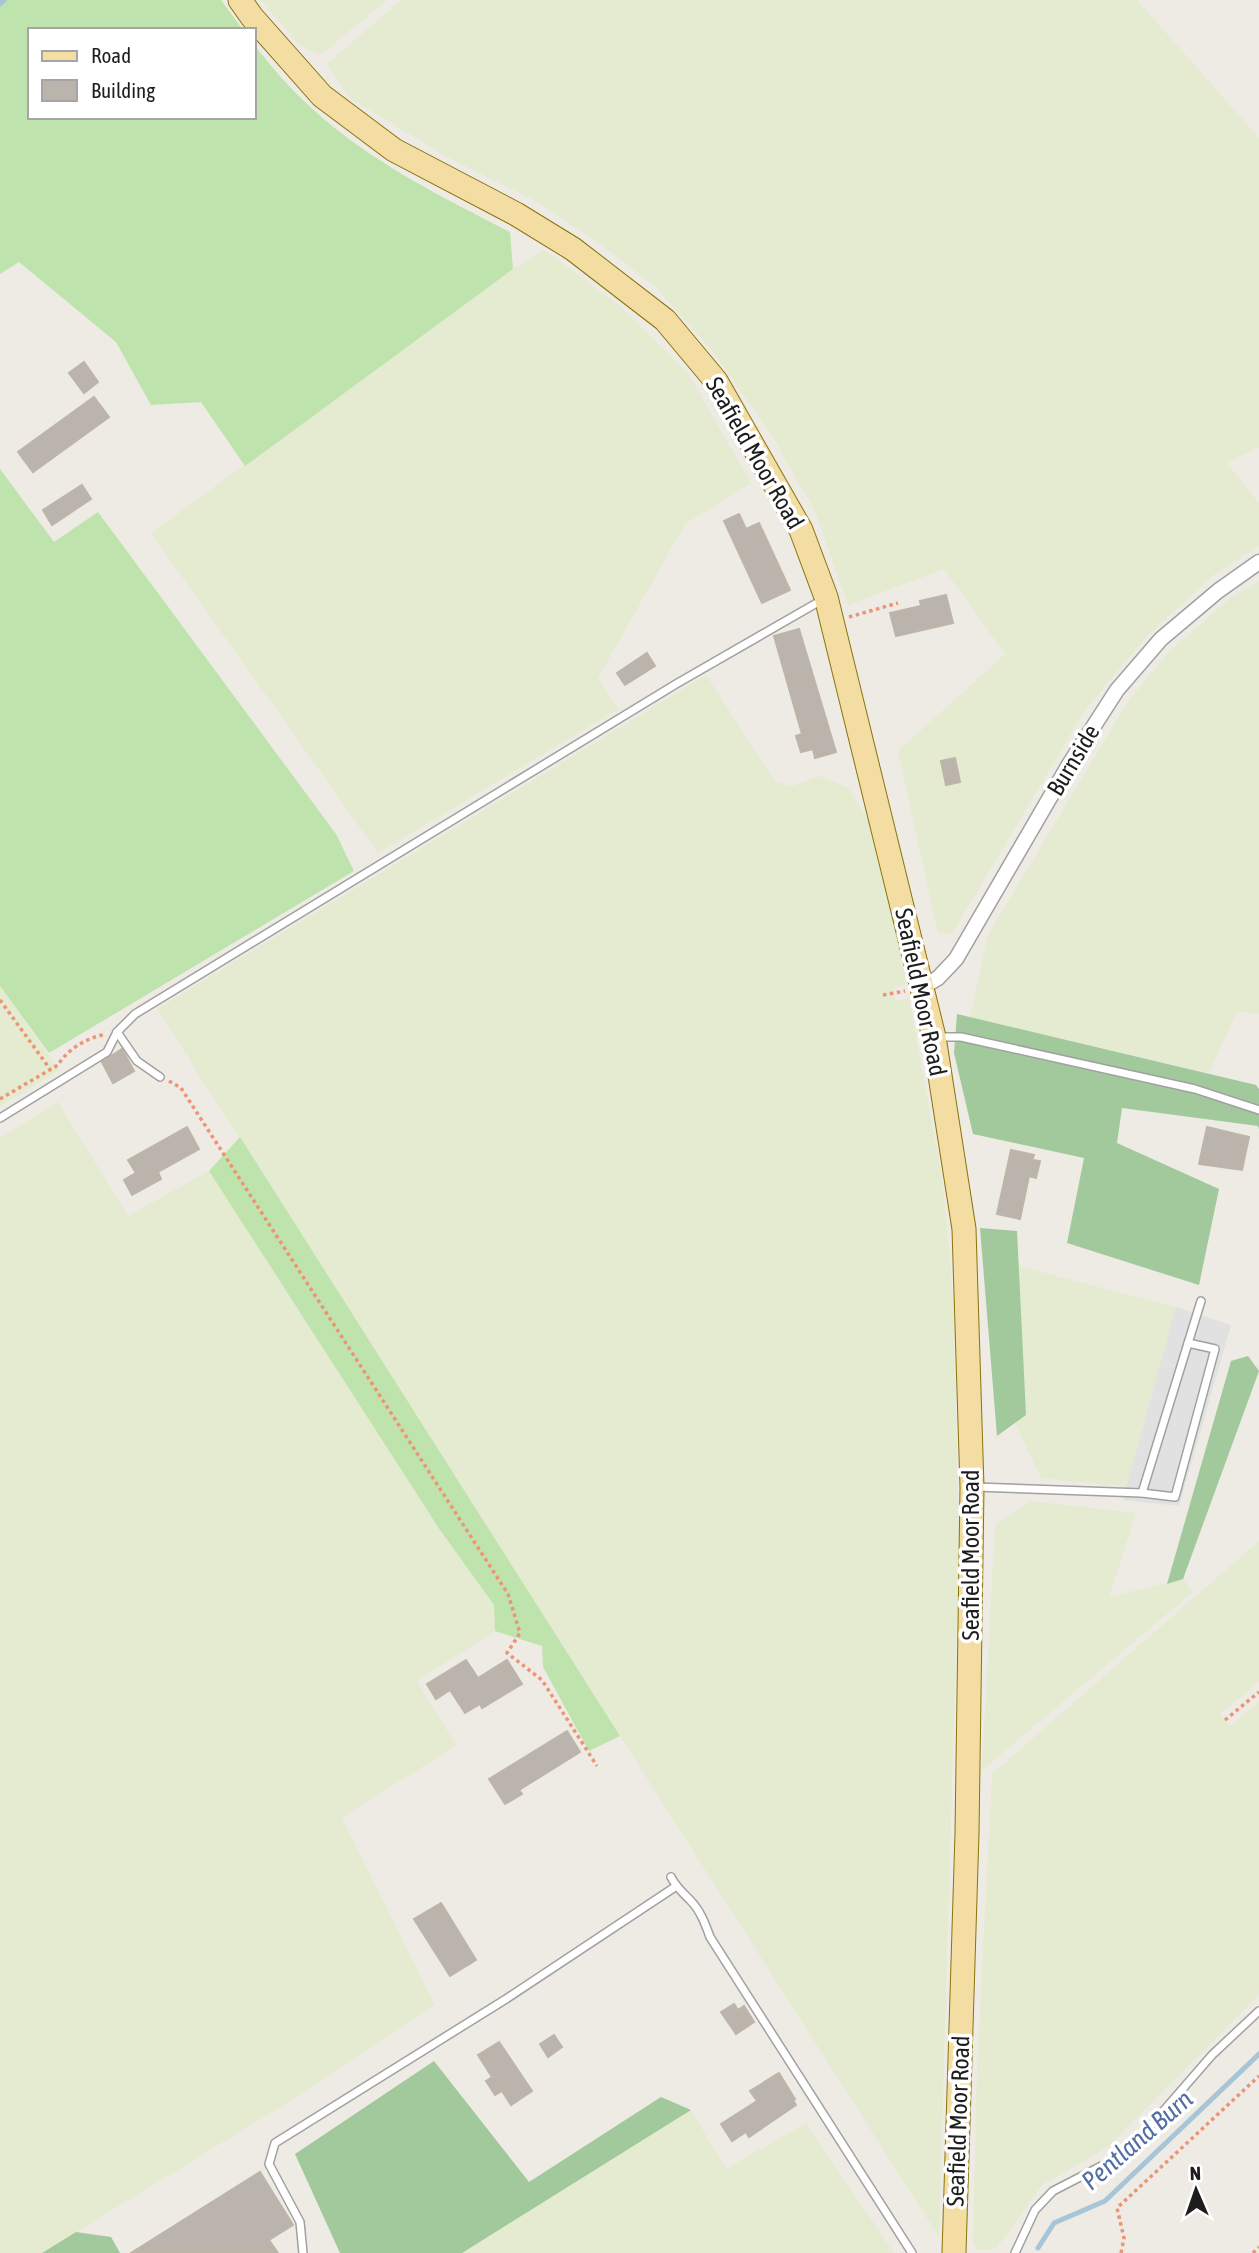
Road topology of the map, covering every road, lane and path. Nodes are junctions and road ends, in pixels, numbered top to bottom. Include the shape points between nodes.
1 (240, 0) edge
2 (1259, 562) edge
3 (826, 597) junction
4 (898, 603) dead end
5 (832, 622) junction
6 (923, 987) junction
7 (0, 1000) edge
8 (117, 1032) junction
9 (934, 1037) junction
10 (50, 1069) junction
11 (160, 1077) joint
12 (0, 1099) edge
13 (1259, 1110) edge
14 (0, 1118) edge
15 (1201, 1301) dead end
16 (1188, 1343) junction
17 (972, 1487) junction
18 (1142, 1493) junction
19 (1259, 1692) edge
20 (1225, 1720) dead end
21 (597, 1766) dead end
22 (671, 1877) dead end
23 (676, 1887) junction
24 (1259, 2011) edge
25 (1259, 2076) edge
26 (1259, 2246) edge
27 (303, 2253) edge
28 (912, 2253) edge
29 (954, 2253) edge
30 (1014, 2253) edge
31 (1121, 2253) edge
32 (1253, 2253) edge

1 - 3 main road, Seafield Moor Road via 322,96 394,150 573,249 665,320 716,381 801,530
2 - 6 street, Burnside via 1161,639 1117,690 956,959
3 - 5 main road, Seafield Moor Road
3 - 8 lane via 135,1014
4 - 5 path
5 - 6 main road, Seafield Moor Road
6 - 9 main road, Seafield Moor Road
7 - 10 path
8 - 10 path via 93,1037
8 - 11 lane via 137,1061
8 - 14 lane via 107,1052
9 - 13 lane via 961,1037 1195,1089
9 - 17 main road, Seafield Moor Road via 964,1229
10 - 12 path
11 - 21 path via 181,1088 508,1594 520,1633 507,1653 542,1680
15 - 16 lane
16 - 18 lane
16 - 18 lane via 1215,1349 1175,1497
17 - 18 lane
17 - 29 main road, Seafield Moor Road
19 - 20 path
22 - 23 lane
23 - 27 lane via 506,2000 275,2143 269,2164 300,2222
23 - 28 lane via 692,1901 710,1937
24 - 30 lane via 1115,2159 1053,2191 1035,2210
25 - 31 path via 1117,2208 1124,2238
26 - 32 path

